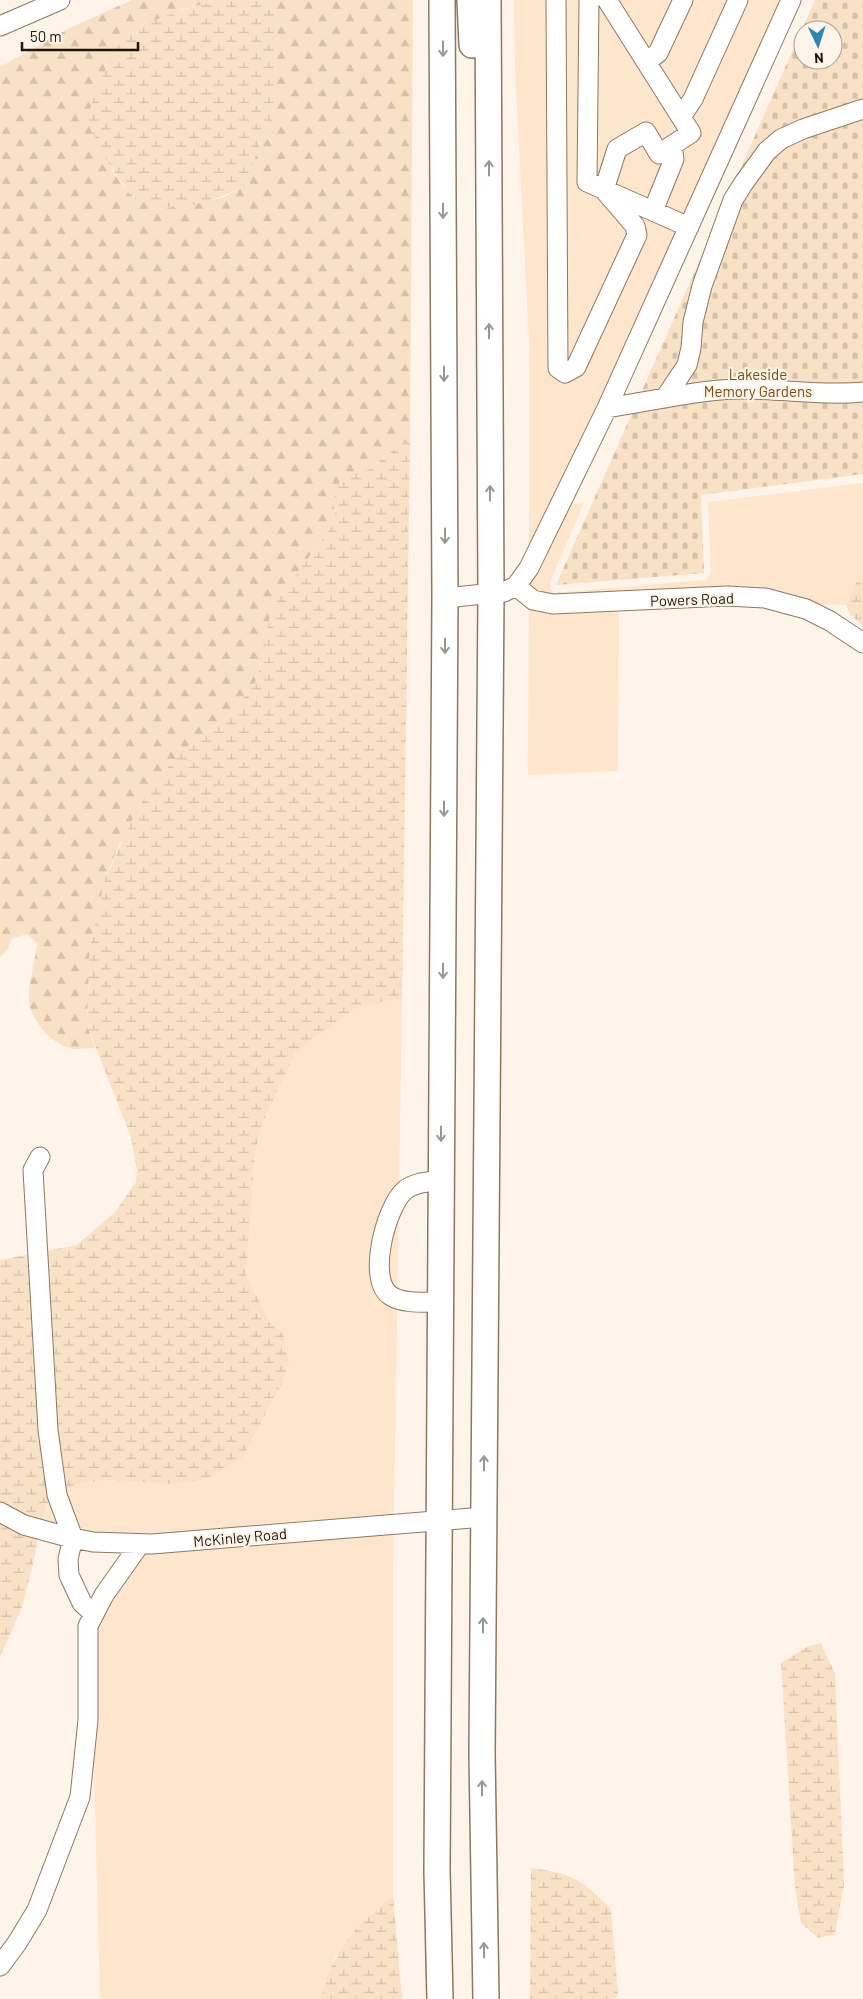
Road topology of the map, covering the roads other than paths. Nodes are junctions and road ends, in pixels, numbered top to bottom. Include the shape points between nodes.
1 (60, 0) edge
2 (442, 0) edge
3 (470, 0) edge
4 (488, 0) edge
5 (556, 0) edge
6 (589, 0) edge
7 (607, 0) edge
8 (683, 0) edge
9 (738, 0) edge
10 (791, 0) edge
11 (0, 26) edge
12 (646, 62) junction
13 (863, 109) edge
14 (681, 116) junction
15 (488, 134) junction
16 (672, 146) junction
17 (604, 190) junction
18 (653, 211) junction
19 (689, 227) junction
20 (863, 392) edge
21 (665, 398) junction
22 (607, 408) junction
23 (516, 586) junction
24 (491, 595) junction
25 (446, 598) junction
26 (863, 643) edge
27 (40, 1157) dead end
28 (441, 1180) junction
29 (440, 1302) junction
30 (0, 1512) edge
31 (484, 1518) junction
32 (438, 1520) junction
33 (73, 1538) junction
34 (140, 1544) junction
35 (93, 1613) junction
36 (0, 1966) edge
37 (440, 1999) edge
38 (486, 1999) edge

1 - 11 street
2 -> 25 main road
3 - 15 main road via 476,110
4 - 15 main road
5 - 17 street via 558,368 565,373 576,367 637,235 635,226
6 - 17 street via 587,182
7 - 12 street
8 - 12 street via 658,53
9 - 14 street via 694,99
10 - 19 street
12 - 14 street
13 - 21 street via 781,139 767,151 743,184 733,200 702,286 686,365
14 - 16 street via 691,133
24 -> 15 main road
16 - 17 street via 660,154 646,132 617,149
16 - 18 street via 674,159
17 - 18 street
18 - 19 street
19 - 22 street
20 - 21 street via 796,393 745,389
21 - 22 street
22 - 23 street via 530,568
23 - 24 street
23 - 26 street, Powers Road via 533,600 553,604 727,596 765,598 806,609
24 - 25 street
31 -> 24 main road
25 -> 28 main road
27 - 33 street via 33,1170 48,1430 57,1495
28 - 29 main road
28 - 29 street via 418,1183 404,1191 392,1208 381,1245 380,1272 384,1290 391,1296
29 - 32 main road
30 - 33 street, McKinley Road via 24,1524
31 - 32 street, McKinley Road
38 -> 31 main road via 482,1869
32 - 34 street, McKinley Road
32 - 37 main road
33 - 34 street, McKinley Road
33 - 35 street via 68,1560 69,1576 82,1603
34 - 35 street
35 - 36 street via 88,1626 88,1720 80,1798 37,1910

